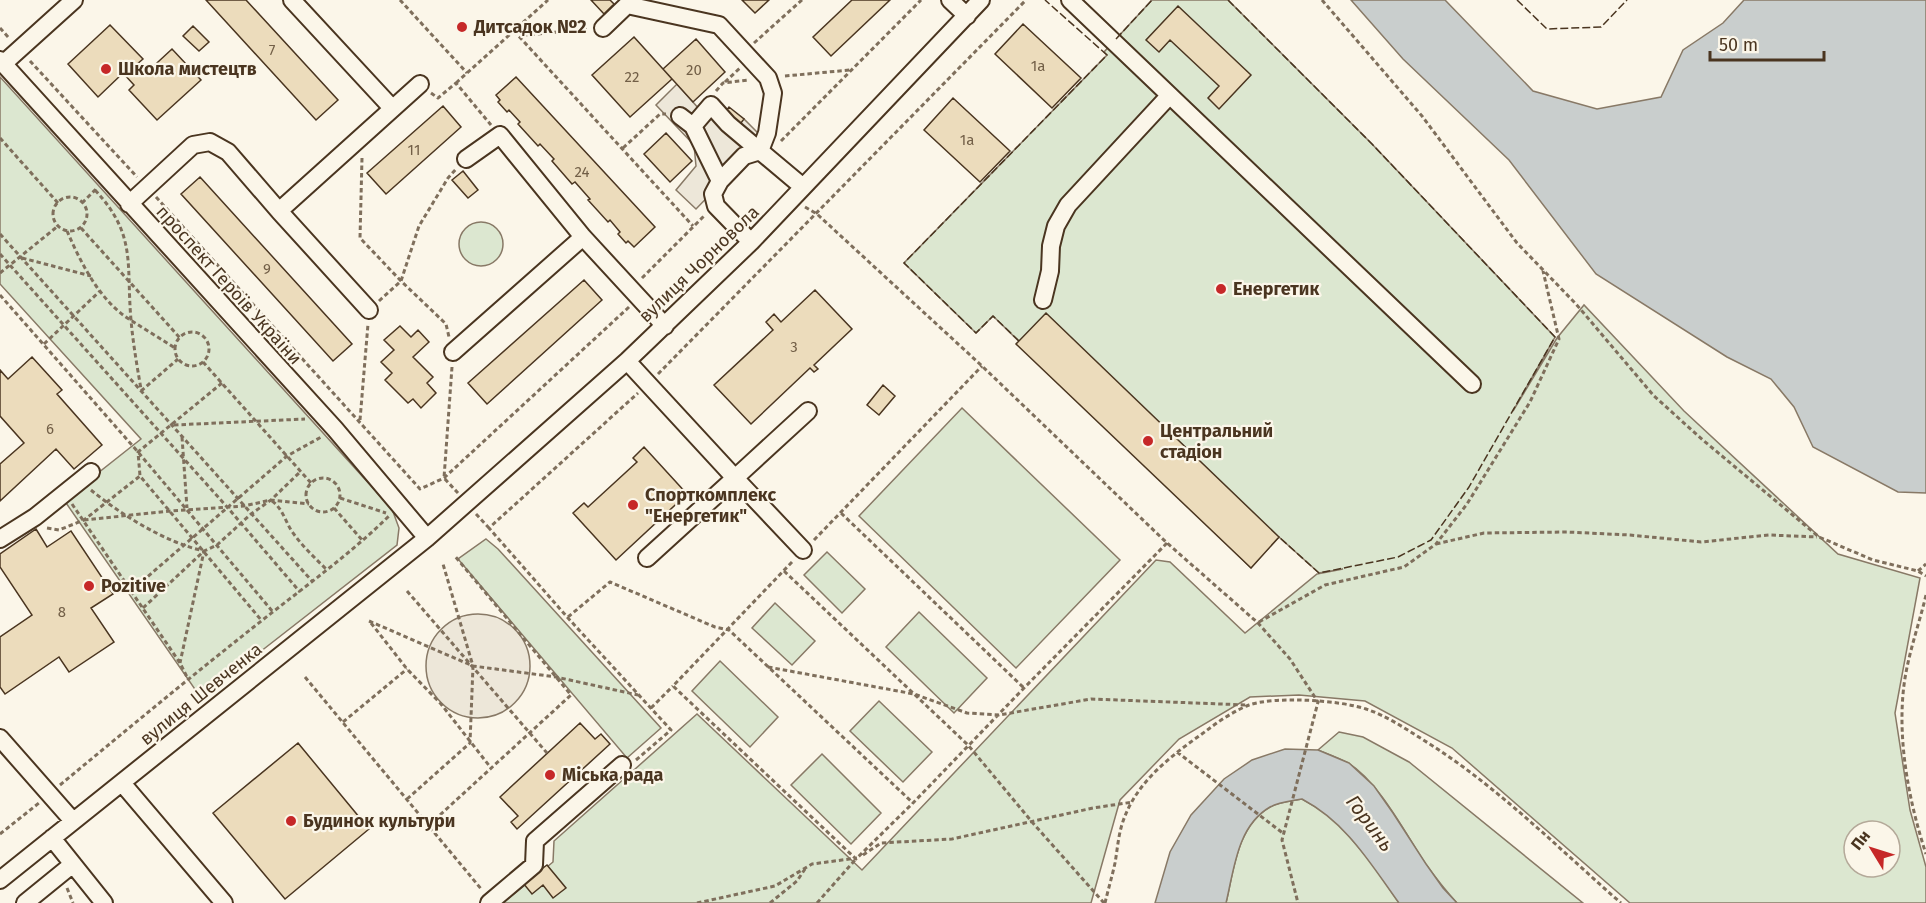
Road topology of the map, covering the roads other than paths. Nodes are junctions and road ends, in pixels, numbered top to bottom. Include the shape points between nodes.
1 (74, 0) edge
2 (292, 0) edge
3 (950, 0) edge
4 (981, 0) edge
5 (1070, 0) edge
6 (967, 16) junction
7 (603, 28) road end
8 (2, 62) edge
9 (420, 84) road end
10 (1169, 96) junction
11 (392, 108) junction
12 (763, 154) junction
13 (466, 159) road end
14 (720, 181) junction
15 (803, 187) junction
16 (129, 204) junction
17 (279, 211) junction
18 (583, 237) junction
19 (751, 242) junction
20 (1043, 300) dead end
21 (369, 310) road end
22 (665, 326) junction
23 (453, 352) road end
24 (627, 361) junction
25 (1472, 384) dead end
26 (808, 411) dead end
27 (85, 476) road end
28 (735, 478) junction
29 (427, 537) junction
30 (0, 539) edge
31 (803, 550) road end
32 (647, 558) dead end
33 (0, 738) edge
34 (622, 765) dead end
35 (122, 783) junction
36 (73, 821) junction
37 (52, 838) junction
38 (73, 864) junction
39 (0, 880) edge
40 (490, 902) edge
41 (25, 903) edge
42 (104, 903) edge
43 (224, 903) edge

1 - 8 street
2 - 11 street
3 - 6 street
4 - 6 street, вулиця Чорновола
5 - 10 street
6 - 15 street, вулиця Чорновола
7 - 12 street via 627,5 719,25 768,78 773,93
8 - 16 street, проспект Героїв України via 100,184
9 - 11 street
10 - 20 street via 1068,205 1056,226
10 - 25 street
11 - 17 street
12 - 14 street via 744,156
12 - 14 street via 711,105 686,121
12 - 15 street
13 - 18 street via 500,135
14 - 19 street via 713,194 716,206
15 - 19 street, вулиця Чорновола
16 - 17 street via 193,145 210,142 228,152
16 - 29 street, проспект Героїв України
17 - 21 street
18 - 22 street
18 - 23 street
19 - 22 street, вулиця Чорновола
22 - 24 street, вулиця Чорновола
24 - 28 street
24 - 29 street, вулиця Чорновола
26 - 28 street
27 - 30 street via 35,517
28 - 31 street
28 - 32 street
29 - 35 street, вулиця Шевченка
33 - 36 street
34 - 40 street via 535,841 534,865
35 - 36 street, вулиця Шевченка
35 - 43 street
36 - 37 street, вулиця Шевченка
37 - 38 street
37 - 39 street, вулиця Шевченка
38 - 41 street
38 - 42 street

